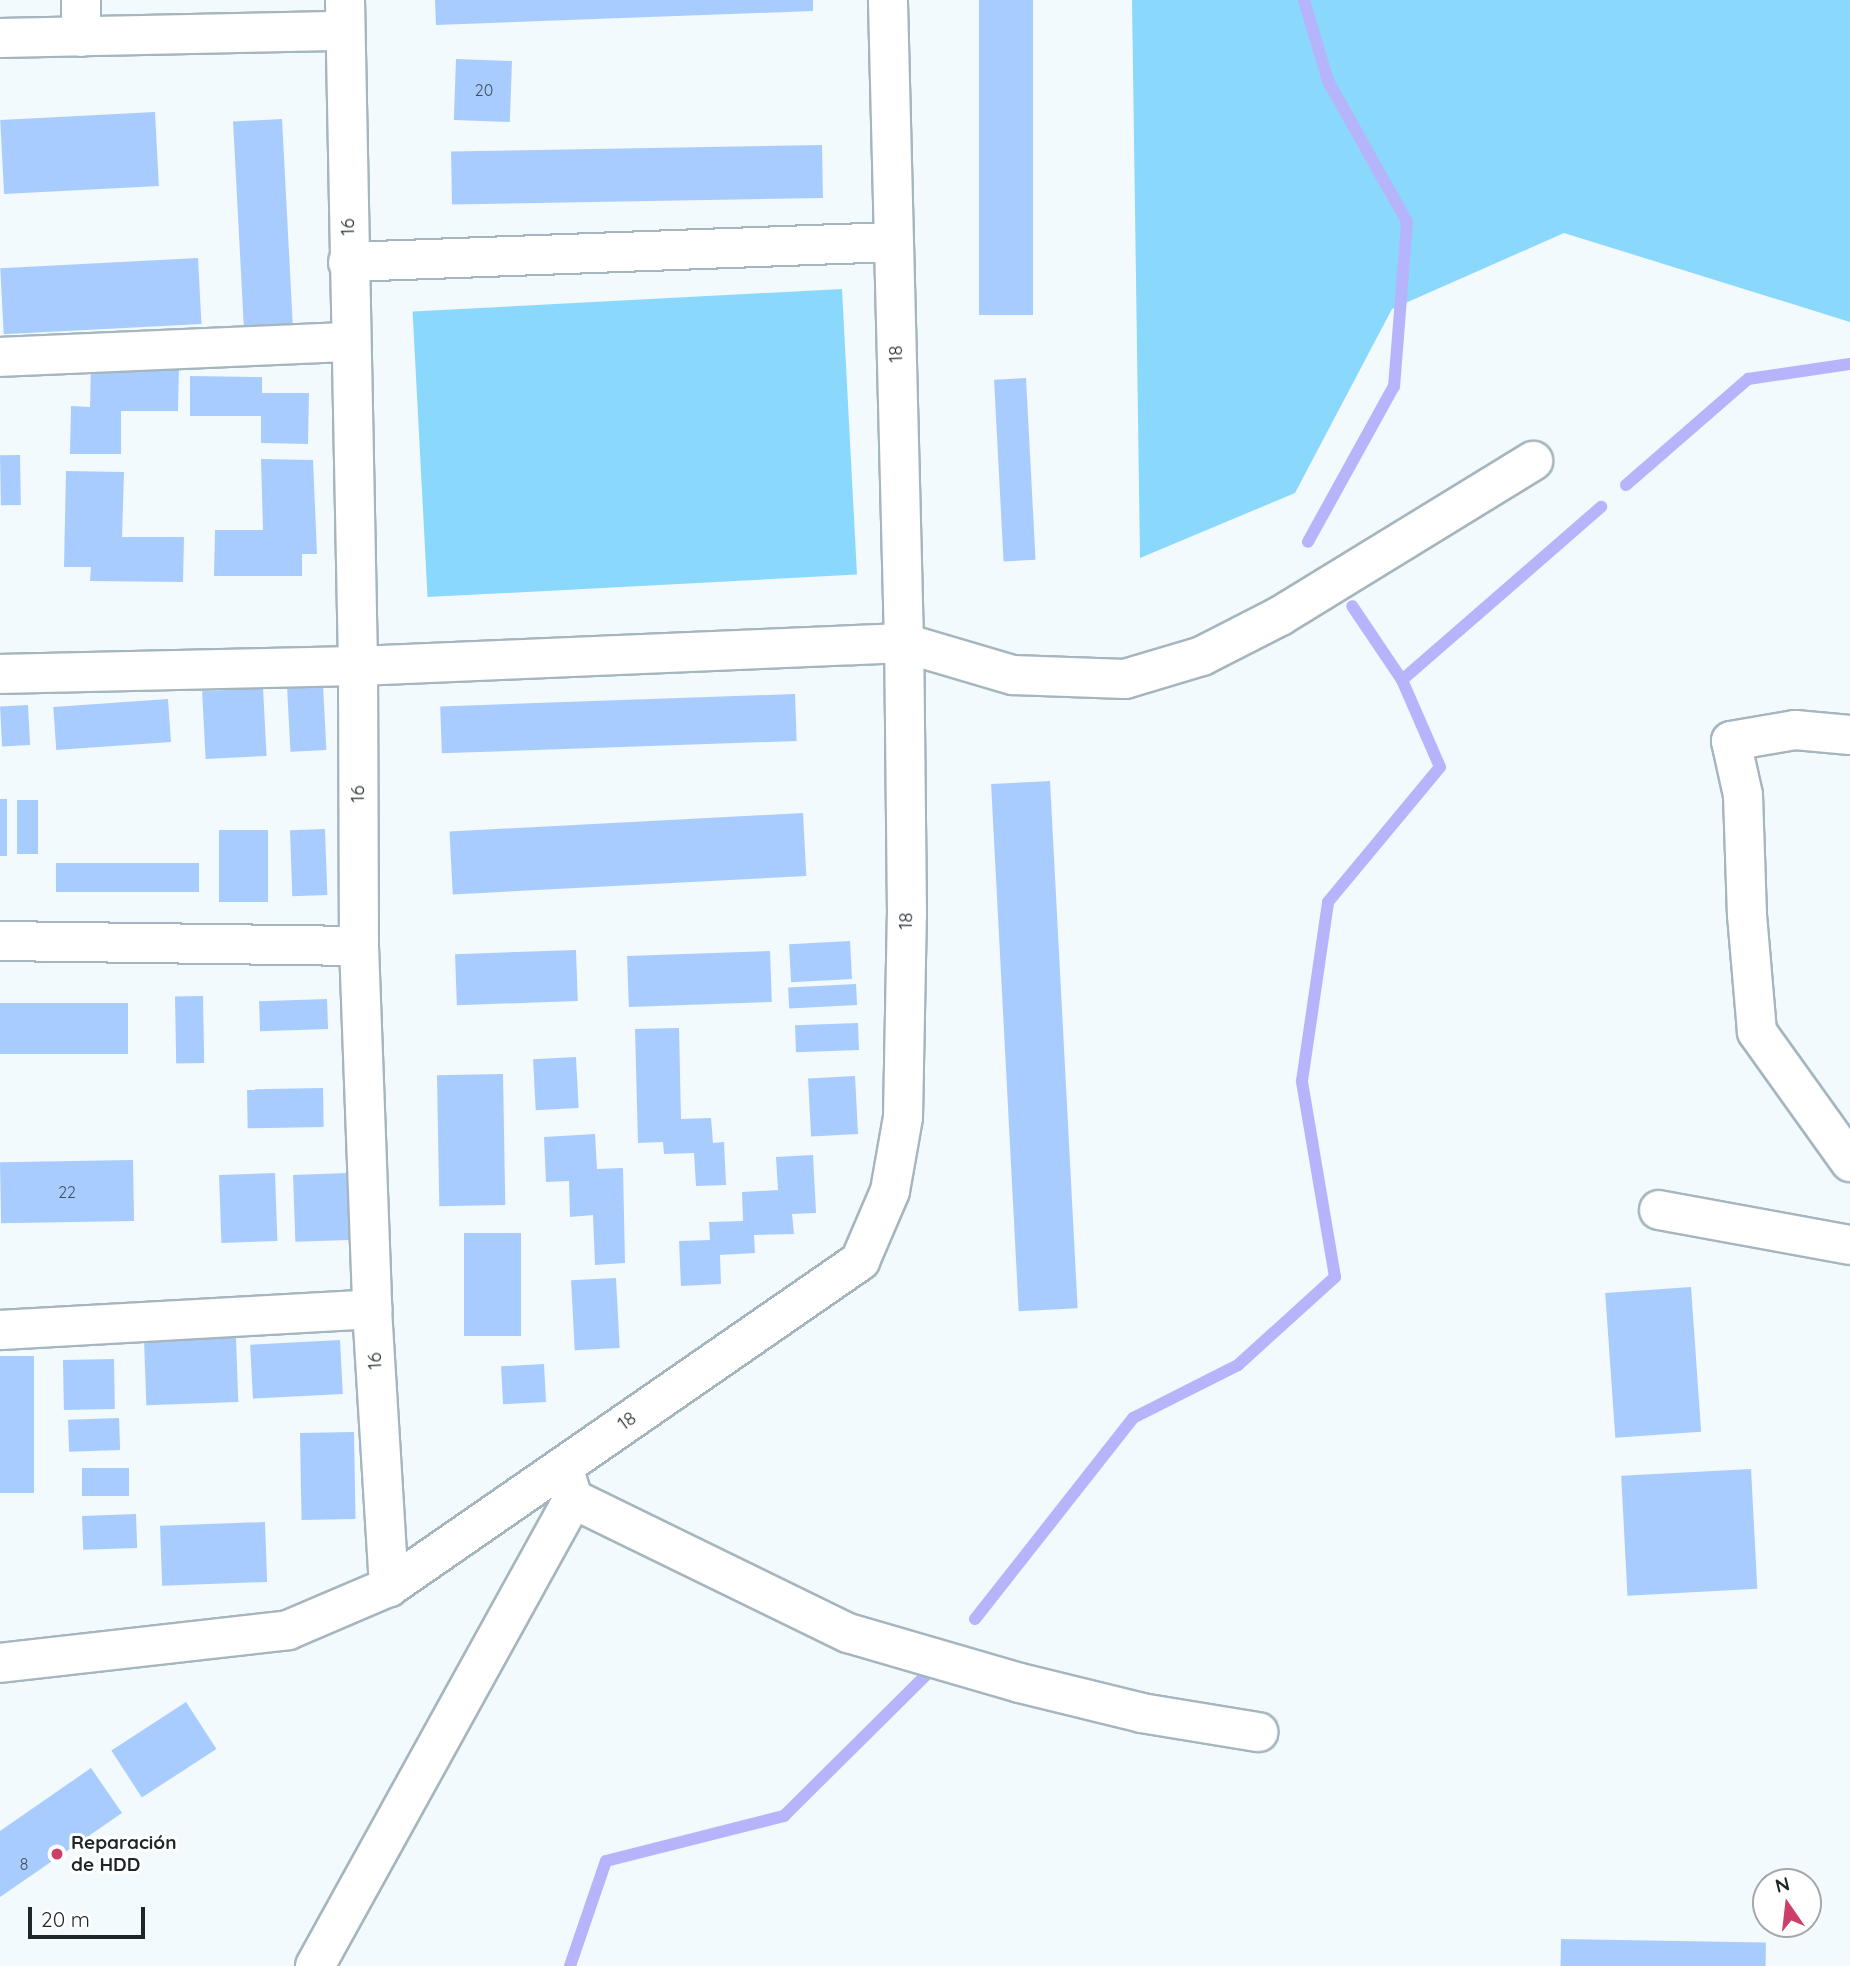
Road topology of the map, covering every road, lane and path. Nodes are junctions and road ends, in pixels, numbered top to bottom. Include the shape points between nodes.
1 (888, 0) edge
2 (345, 15) edge
3 (81, 18) edge
4 (0, 38) edge
5 (893, 242) junction
6 (348, 262) junction
7 (350, 342) junction
8 (0, 357) edge
9 (1533, 461) dead end
10 (904, 643) junction
11 (358, 666) junction
12 (0, 674) edge
13 (1850, 735) edge
14 (0, 941) edge
15 (359, 946) junction
16 (1850, 1162) edge
17 (1659, 1210) dead end
18 (1850, 1245) edge
19 (372, 1308) junction
20 (0, 1330) edge
21 (568, 1483) junction
22 (389, 1587) junction
23 (0, 1663) edge
24 (1258, 1732) dead end
25 (315, 1966) edge

1 - 5 street, 18
2 - 3 street
2 - 6 street, 16
3 - 4 street
5 - 6 street
5 - 10 street, 18
6 - 7 street, 16
7 - 8 street
7 - 11 street, 16
9 - 10 street via 1280,616 1202,656 1125,679 1013,676
10 - 11 street
10 - 21 street, 18 via 907,915 903,1116 890,1191 860,1261
11 - 12 street
11 - 15 street, 16
13 - 16 street via 1795,730 1731,741 1743,795 1757,1032
14 - 15 street
15 - 19 street, 16
17 - 18 street
19 - 20 street
19 - 22 street, 16
21 - 22 street, 18
21 - 24 street via 848,1633 1142,1713
21 - 25 street
22 - 23 street, 18 via 288,1630

